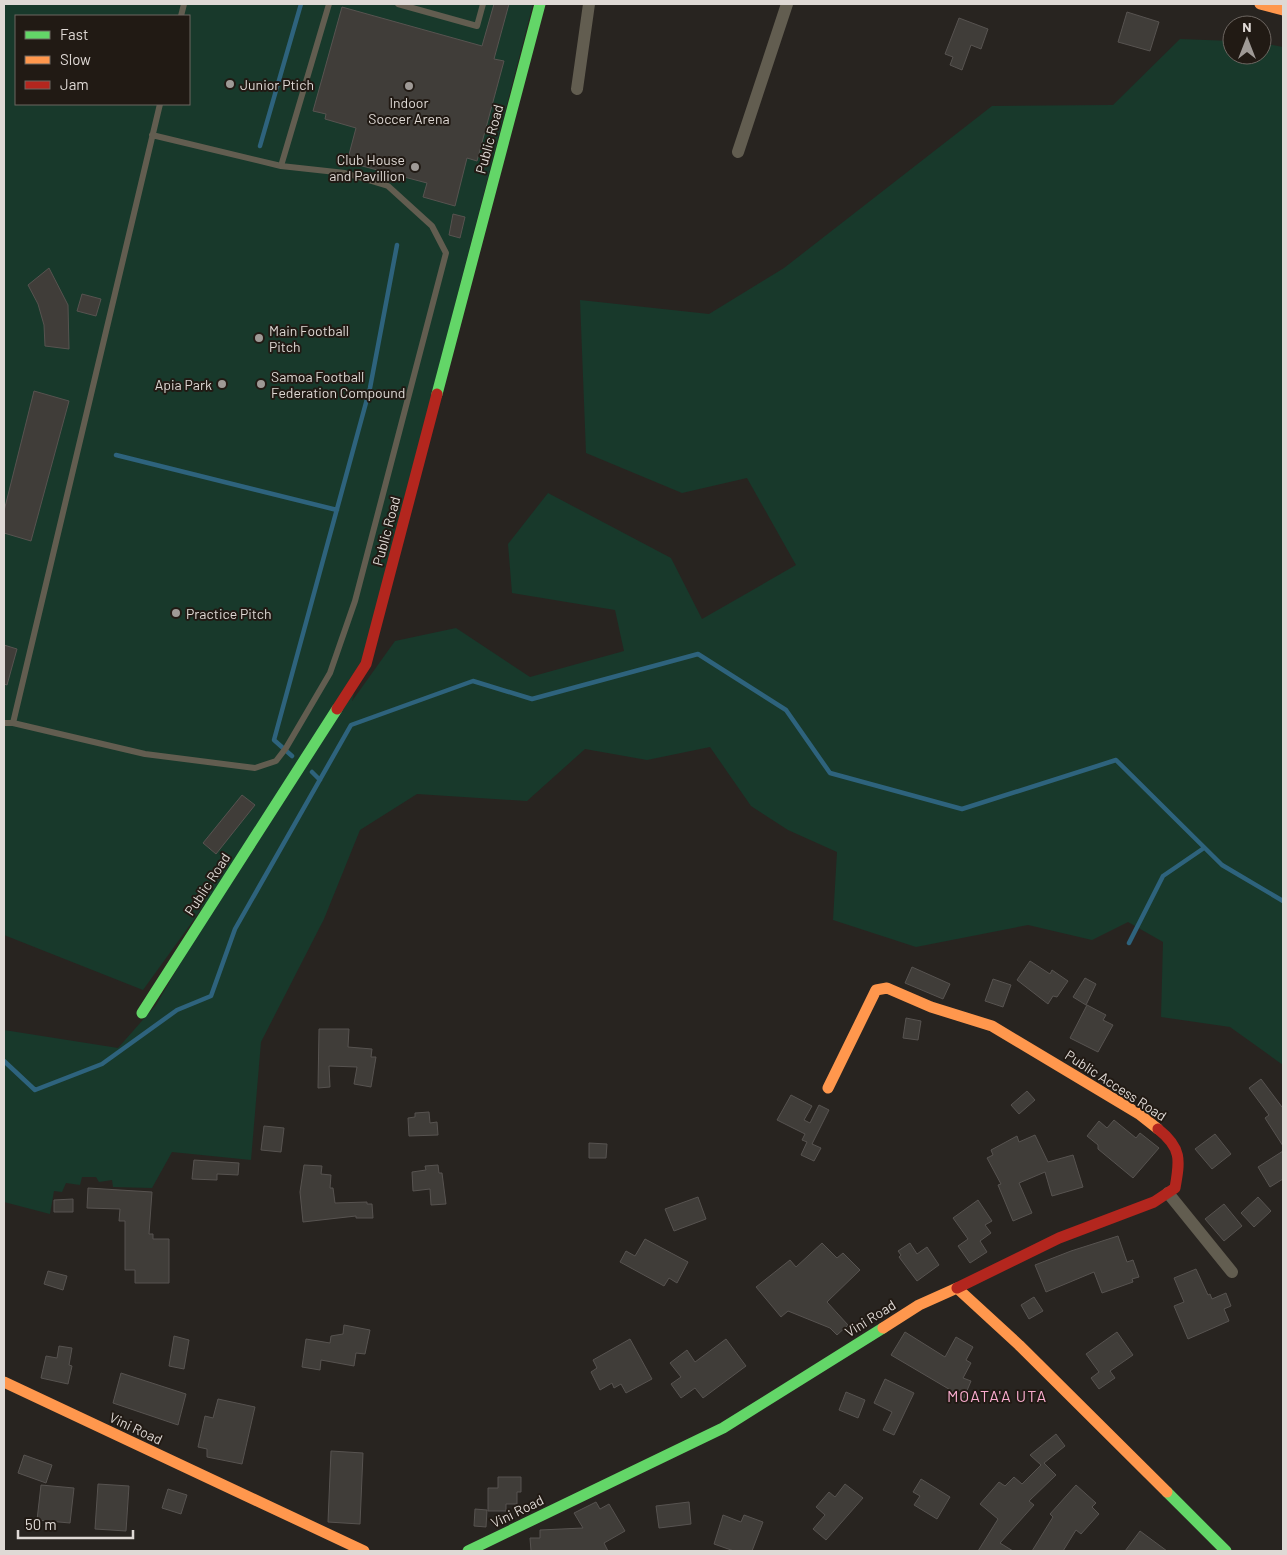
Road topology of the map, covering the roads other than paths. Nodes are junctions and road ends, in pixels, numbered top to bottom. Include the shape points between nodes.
1 (329, 4) edge
2 (398, 4) edge
3 (483, 4) edge
4 (540, 4) edge
5 (589, 4) edge
6 (787, 4) edge
7 (1260, 4) edge
8 (1283, 10) edge
9 (577, 89) dead end
10 (160, 105) edge
11 (152, 135) junction
12 (738, 152) dead end
13 (281, 166) junction
14 (4, 723) edge
15 (12, 723) junction
16 (142, 1013) dead end
17 (828, 1088) dead end
18 (1168, 1193) junction
19 (1232, 1272) dead end
20 (957, 1288) junction
21 (4, 1382) edge
22 (364, 1551) edge
23 (468, 1551) edge
24 (1226, 1551) edge

1 - 13 lane
2 - 3 lane via 477,26
4 - 16 street, Public Road via 366,664
5 - 9 street
6 - 12 street
7 - 8 street
10 - 11 lane
11 - 13 lane
11 - 15 lane
13 - 15 lane via 345,173 388,186 432,226 446,252 354,601 330,673 276,761 255,768 144,754
14 - 15 lane
17 - 18 street, Public Access Road via 876,990 887,988 931,1007 992,1026 1139,1114 1172,1140 1180,1161 1175,1188
18 - 19 street
18 - 20 street via 1154,1202 1059,1238
20 - 23 street, Vini Road via 919,1305 723,1428
20 - 24 street via 1020,1345
21 - 22 street, Vini Road

